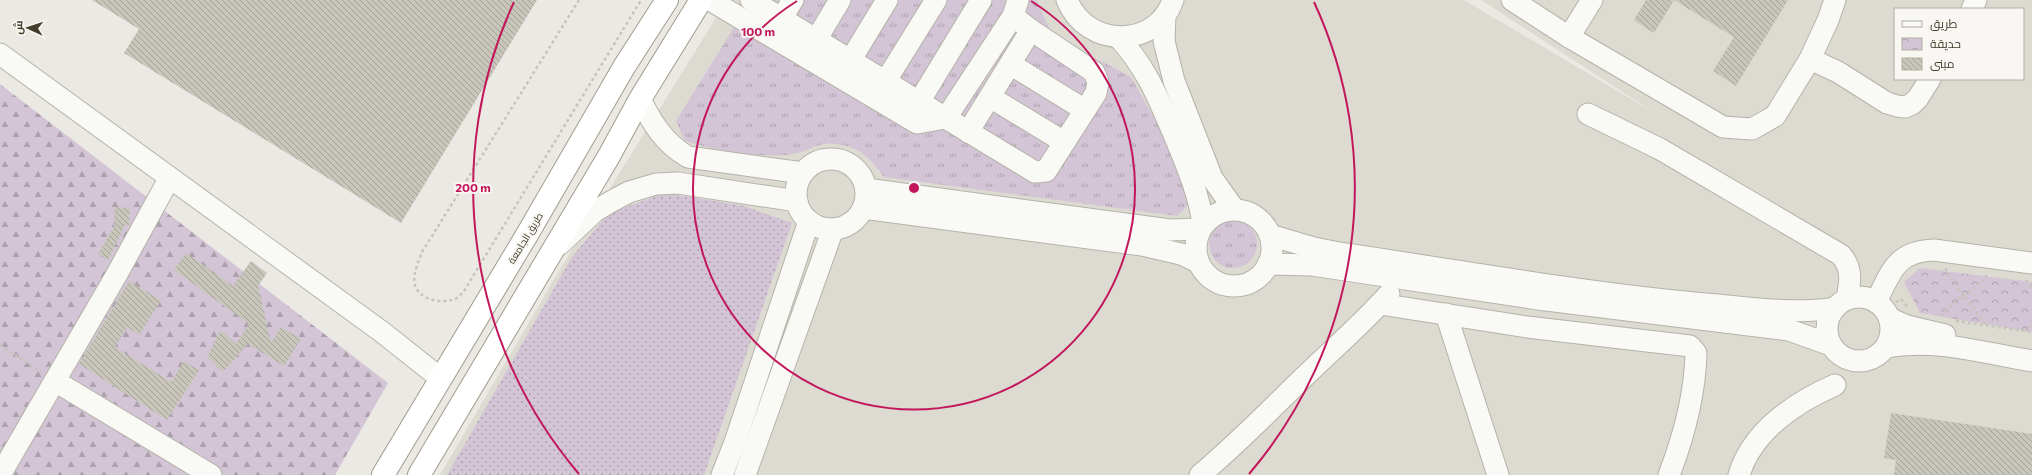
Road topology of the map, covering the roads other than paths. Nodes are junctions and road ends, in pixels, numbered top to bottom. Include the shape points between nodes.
1 (667, 0) edge
2 (701, 0) edge
3 (710, 0) edge
4 (751, 0) edge
5 (793, 0) edge
6 (840, 0) edge
7 (887, 0) edge
8 (936, 0) edge
9 (981, 0) edge
10 (1067, 0) edge
11 (1512, 0) edge
12 (1592, 0) edge
13 (1835, 0) edge
14 (1016, 8) edge
15 (1169, 8) edge
16 (781, 19) junction
17 (1031, 30) junction
18 (1118, 37) junction
19 (1569, 37) junction
20 (816, 40) junction
21 (0, 54) edge
22 (1810, 59) junction
23 (850, 61) junction
24 (1010, 64) junction
25 (1929, 80) edge
26 (885, 82) junction
27 (990, 96) junction
28 (640, 100) junction
29 (919, 102) junction
30 (1085, 110) junction
31 (1588, 114) dead end
32 (946, 118) junction
33 (968, 132) junction
34 (1064, 142) junction
35 (803, 173) junction
36 (169, 179) junction
37 (864, 199) junction
38 (797, 201) junction
39 (1234, 209) junction
40 (808, 221) junction
41 (1202, 227) junction
42 (833, 229) junction
43 (1270, 235) junction
44 (550, 253) junction
45 (1198, 262) junction
46 (2032, 263) edge
47 (1268, 264) junction
48 (1399, 278) junction
49 (1876, 302) junction
50 (1380, 304) junction
51 (1841, 304) junction
52 (1446, 314) junction
53 (1889, 318) junction
54 (2028, 341) edge
55 (1831, 345) junction
56 (1886, 347) junction
57 (2032, 361) edge
58 (440, 378) junction
59 (55, 381) junction
60 (1835, 385) dead end
61 (0, 475) edge
62 (211, 475) edge
63 (383, 475) edge
64 (419, 475) edge
65 (722, 475) edge
66 (745, 475) edge
67 (1200, 475) edge
68 (1498, 475) edge
69 (1669, 475) edge
70 (1739, 475) edge

1 - 58 highway, طريق الجامعة via 624,67
2 - 28 highway
3 - 32 street via 917,122
4 - 16 street
5 - 16 street
6 - 20 street
7 - 23 street
8 - 26 street
9 - 29 street
10 - 18 street via 1079,20 1090,29
11 - 19 street
12 - 19 street
13 - 22 street
14 - 17 street
14 - 32 street
15 - 18 street via 1156,25 1144,32
15 - 39 street via 1164,41 1174,81 1212,178
16 - 20 street
17 - 24 street
17 - 30 street via 1094,72 1098,82 1096,93
18 - 41 street via 1134,54 1153,85 1196,188
19 - 22 street via 1723,127 1752,129 1775,116
20 - 23 street
21 - 36 street
22 - 25 street via 1838,72 1887,103 1897,106 1905,107 1912,104
23 - 26 street
24 - 27 street
24 - 30 street
26 - 29 street
27 - 33 street
27 - 34 street
28 - 35 street via 660,133 673,148 688,157
28 - 44 highway
29 - 32 street
30 - 34 street
31 - 51 street via 1660,149 1841,255 1849,268 1850,281
32 - 33 street
33 - 34 street via 1035,172 1046,171
35 - 37 street via 819,161 840,160 849,164 863,179
35 - 38 street via 797,186
36 - 58 street via 382,332
36 - 59 street
37 - 41 street via 1170,230
37 - 42 street via 851,223
37 - 45 street via 1142,245 1181,254
38 - 40 street via 799,209
38 - 44 street via 678,183 656,184 629,192 595,211
39 - 41 street via 1217,213
39 - 43 street via 1256,217
40 - 42 street via 820,228
40 - 65 street
41 - 45 street via 1196,240
42 - 66 street
43 - 47 street via 1272,250
43 - 51 street via 1339,253 1663,300 1808,312
44 - 64 highway
45 - 47 street via 1212,279 1233,286 1254,281
46 - 49 street via 1948,252 1921,251 1909,254 1891,273
47 - 48 street via 1312,265
48 - 50 street
48 - 55 street via 1538,299 1790,330
49 - 51 street via 1857,297
49 - 53 street
50 - 52 street
50 - 67 street via 1235,445
51 - 55 street via 1830,314 1827,330
52 - 68 street
52 - 69 street via 1694,348 1696,363 1691,400 1681,442
53 - 54 street via 1907,326 1938,334
53 - 56 street via 1891,328
55 - 56 street via 1847,359 1858,361 1869,360
56 - 57 street via 1927,343
58 - 63 highway, طريق الجامعة
59 - 61 street
59 - 62 street
60 - 70 street via 1783,415 1754,446 1746,457

